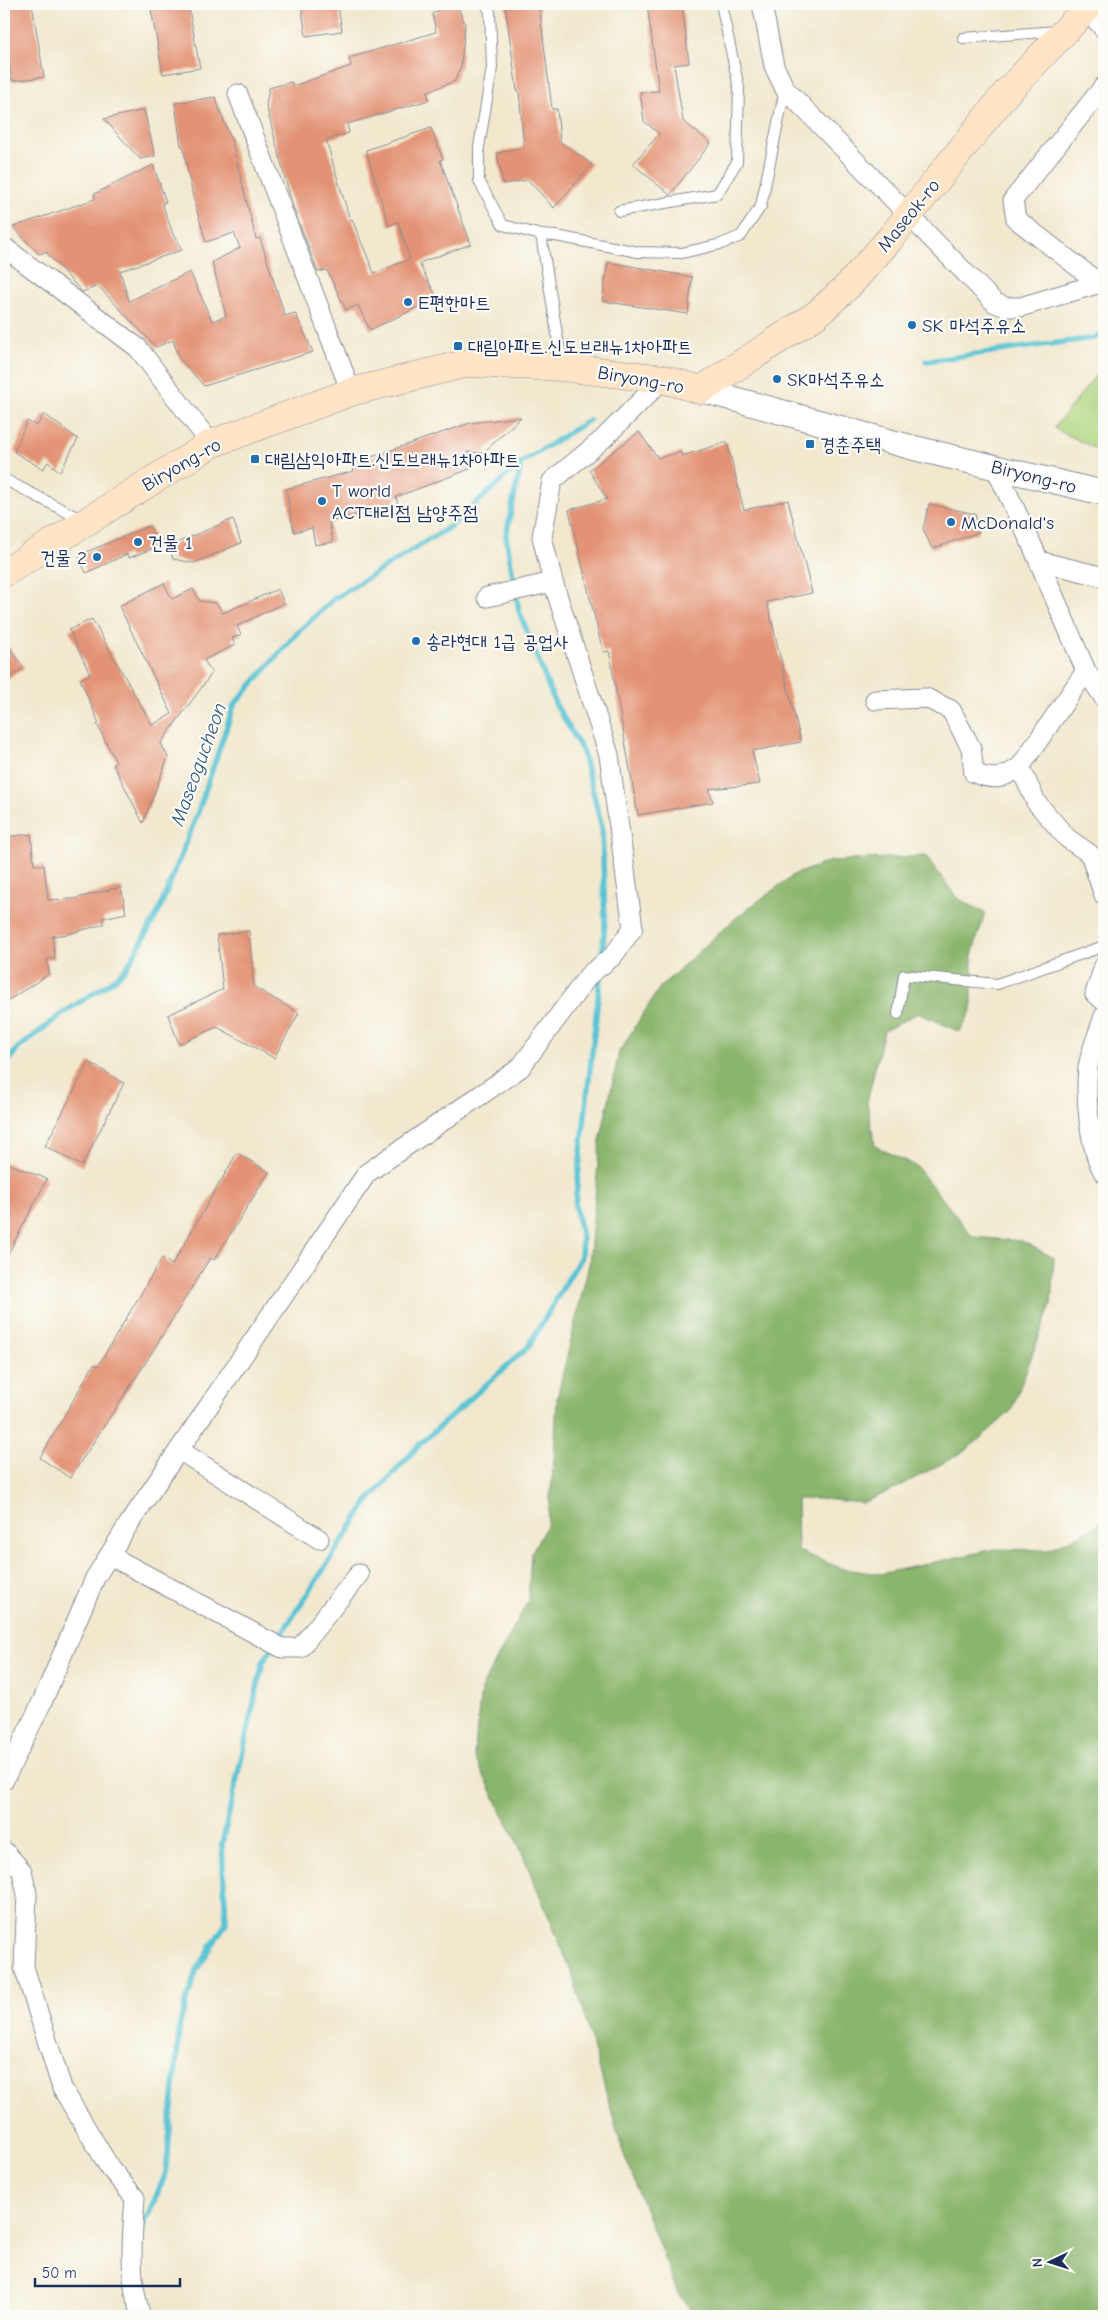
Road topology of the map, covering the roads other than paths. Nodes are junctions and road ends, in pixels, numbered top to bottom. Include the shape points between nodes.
1 (486, 4) edge
2 (721, 4) edge
3 (762, 4) edge
4 (1087, 5) edge
5 (1104, 29) edge
6 (1066, 30) junction
7 (963, 38) dead end
8 (1104, 86) edge
9 (785, 89) junction
10 (238, 94) dead end
11 (619, 211) dead end
12 (908, 216) junction
13 (541, 235) junction
14 (4, 247) edge
15 (1102, 283) edge
16 (562, 367) junction
17 (663, 379) junction
18 (701, 390) junction
19 (351, 392) junction
20 (211, 444) junction
21 (995, 467) junction
22 (4, 479) edge
23 (1104, 493) edge
24 (85, 521) junction
25 (1039, 561) junction
26 (4, 573) edge
27 (1104, 577) edge
28 (553, 582) junction
29 (495, 595) dead end
30 (1086, 671) junction
31 (1104, 698) edge
32 (875, 700) dead end
33 (1020, 767) junction
34 (1104, 895) edge
35 (1104, 946) edge
36 (1104, 966) edge
37 (1104, 1001) edge
38 (898, 1014) dead end
39 (1104, 1016) edge
40 (1104, 1173) edge
41 (179, 1450) junction
42 (319, 1539) dead end
43 (109, 1555) junction
44 (359, 1574) dead end
45 (4, 1780) edge
46 (4, 1851) edge
47 (141, 2316) edge

1 - 13 lane via 490,12 492,68 479,147 480,181 502,224
2 - 11 lane via 739,88 737,162 717,194
3 - 9 street via 774,66
4 - 5 street, Maseok-ro
4 - 6 main road, Maseok-ro
6 - 7 lane
6 - 12 main road, Maseok-ro via 1007,92
8 - 15 street via 1013,200 1016,219
9 - 12 street
9 - 13 lane via 762,206 741,236 682,253 638,252
10 - 19 street
12 - 15 street via 995,303 1006,307 1020,307
12 - 18 main road, Maseok-ro via 848,286 816,315
13 - 16 lane
14 - 20 street via 138,348
16 - 17 main road, Biryong-ro
16 - 19 main road, Biryong-ro via 468,363
17 - 18 main road, Biryong-ro
17 - 28 street via 604,439 552,481 542,537
18 - 21 street, Biryong-ro
19 - 20 main road, Biryong-ro
20 - 24 main road, Biryong-ro
21 - 23 street, Biryong-ro
21 - 25 street
22 - 24 lane
24 - 26 main road, Biryong-ro
25 - 27 street
25 - 30 street
28 - 29 street
28 - 41 street via 609,755 633,928 613,956 589,975 520,1068 367,1173
30 - 31 street
30 - 33 street
32 - 33 street via 926,698 951,710 971,748 974,772 985,777 1004,778
33 - 34 street via 1036,802 1067,838 1090,854
35 - 38 lane via 997,984 904,975
36 - 37 street via 1096,994
39 - 40 street via 1088,1066 1087,1110
41 - 42 street
41 - 43 street
43 - 44 street via 282,1648 300,1648
43 - 45 street via 95,1578 42,1702
46 - 47 street via 22,1871 27,1894 24,1966 62,2088 110,2168 135,2198 132,2268 134,2297

